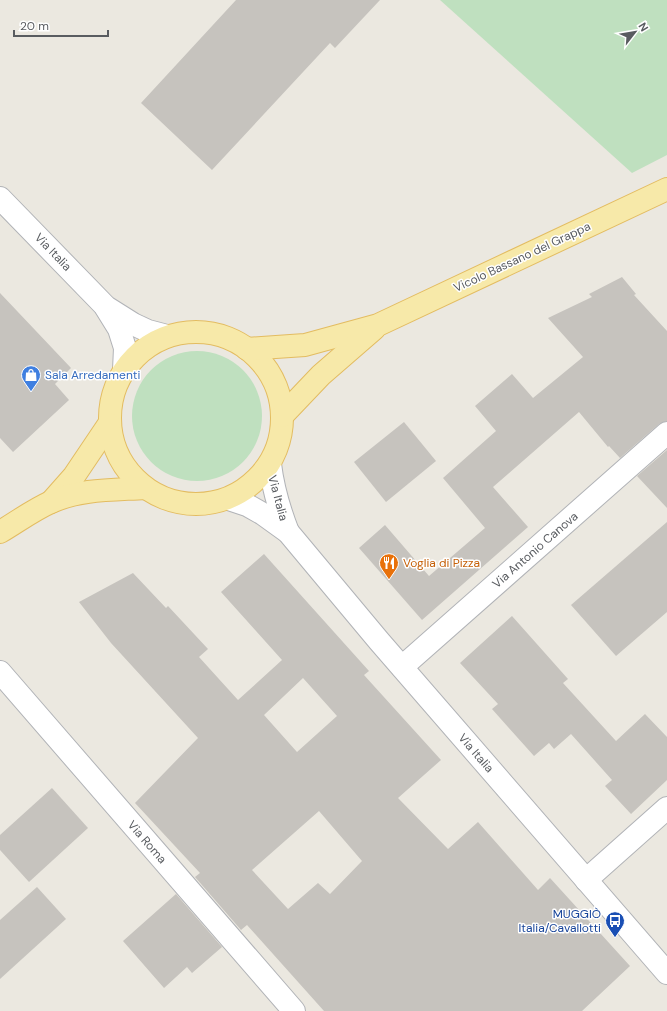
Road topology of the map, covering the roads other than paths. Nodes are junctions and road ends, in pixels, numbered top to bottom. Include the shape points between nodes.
1 (667, 189) edge
2 (0, 198) edge
3 (106, 307) junction
4 (378, 325) junction
5 (167, 336) junction
6 (247, 349) junction
7 (124, 370) junction
8 (282, 416) junction
9 (109, 424) junction
10 (667, 433) edge
11 (270, 464) junction
12 (145, 488) junction
13 (229, 499) junction
14 (51, 502) junction
15 (0, 532) edge
16 (288, 532) junction
17 (402, 667) junction
18 (0, 672) edge
19 (667, 808) edge
20 (586, 880) junction
21 (667, 973) edge
22 (294, 1011) edge

1 - 4 main road, Vicolo Bassano del Grappa
2 - 3 street, Via Italia
3 - 5 street, Via Italia via 133,324
3 - 7 street, Via Italia via 119,329 125,348
4 - 6 main road, Vicolo Bassano del Grappa via 305,345
4 - 8 main road, Vicolo Bassano del Grappa via 321,375
5 - 6 main road, Via Italia via 187,332 210,333 229,338
5 - 7 main road, Via Italia via 136,356
6 - 8 main road, Via Italia via 259,359 274,381
7 - 9 main road, Via Italia via 110,403
8 - 11 main road, Via Italia via 281,435
9 - 12 main road, Via Italia via 115,448 127,471
9 - 14 main road via 74,476
10 - 17 street, Via Antonio Canova
11 - 13 main road, Via Italia via 245,490
11 - 16 street, Via Italia via 278,506
12 - 13 main road, Via Italia via 164,499 184,504 210,504
12 - 14 main road via 82,493
13 - 16 street, Via Italia via 247,505
14 - 15 main road
16 - 17 street, Via Italia
17 - 20 street, Via Italia
18 - 22 street, Via Roma
19 - 20 street
20 - 21 street, Via Italia

